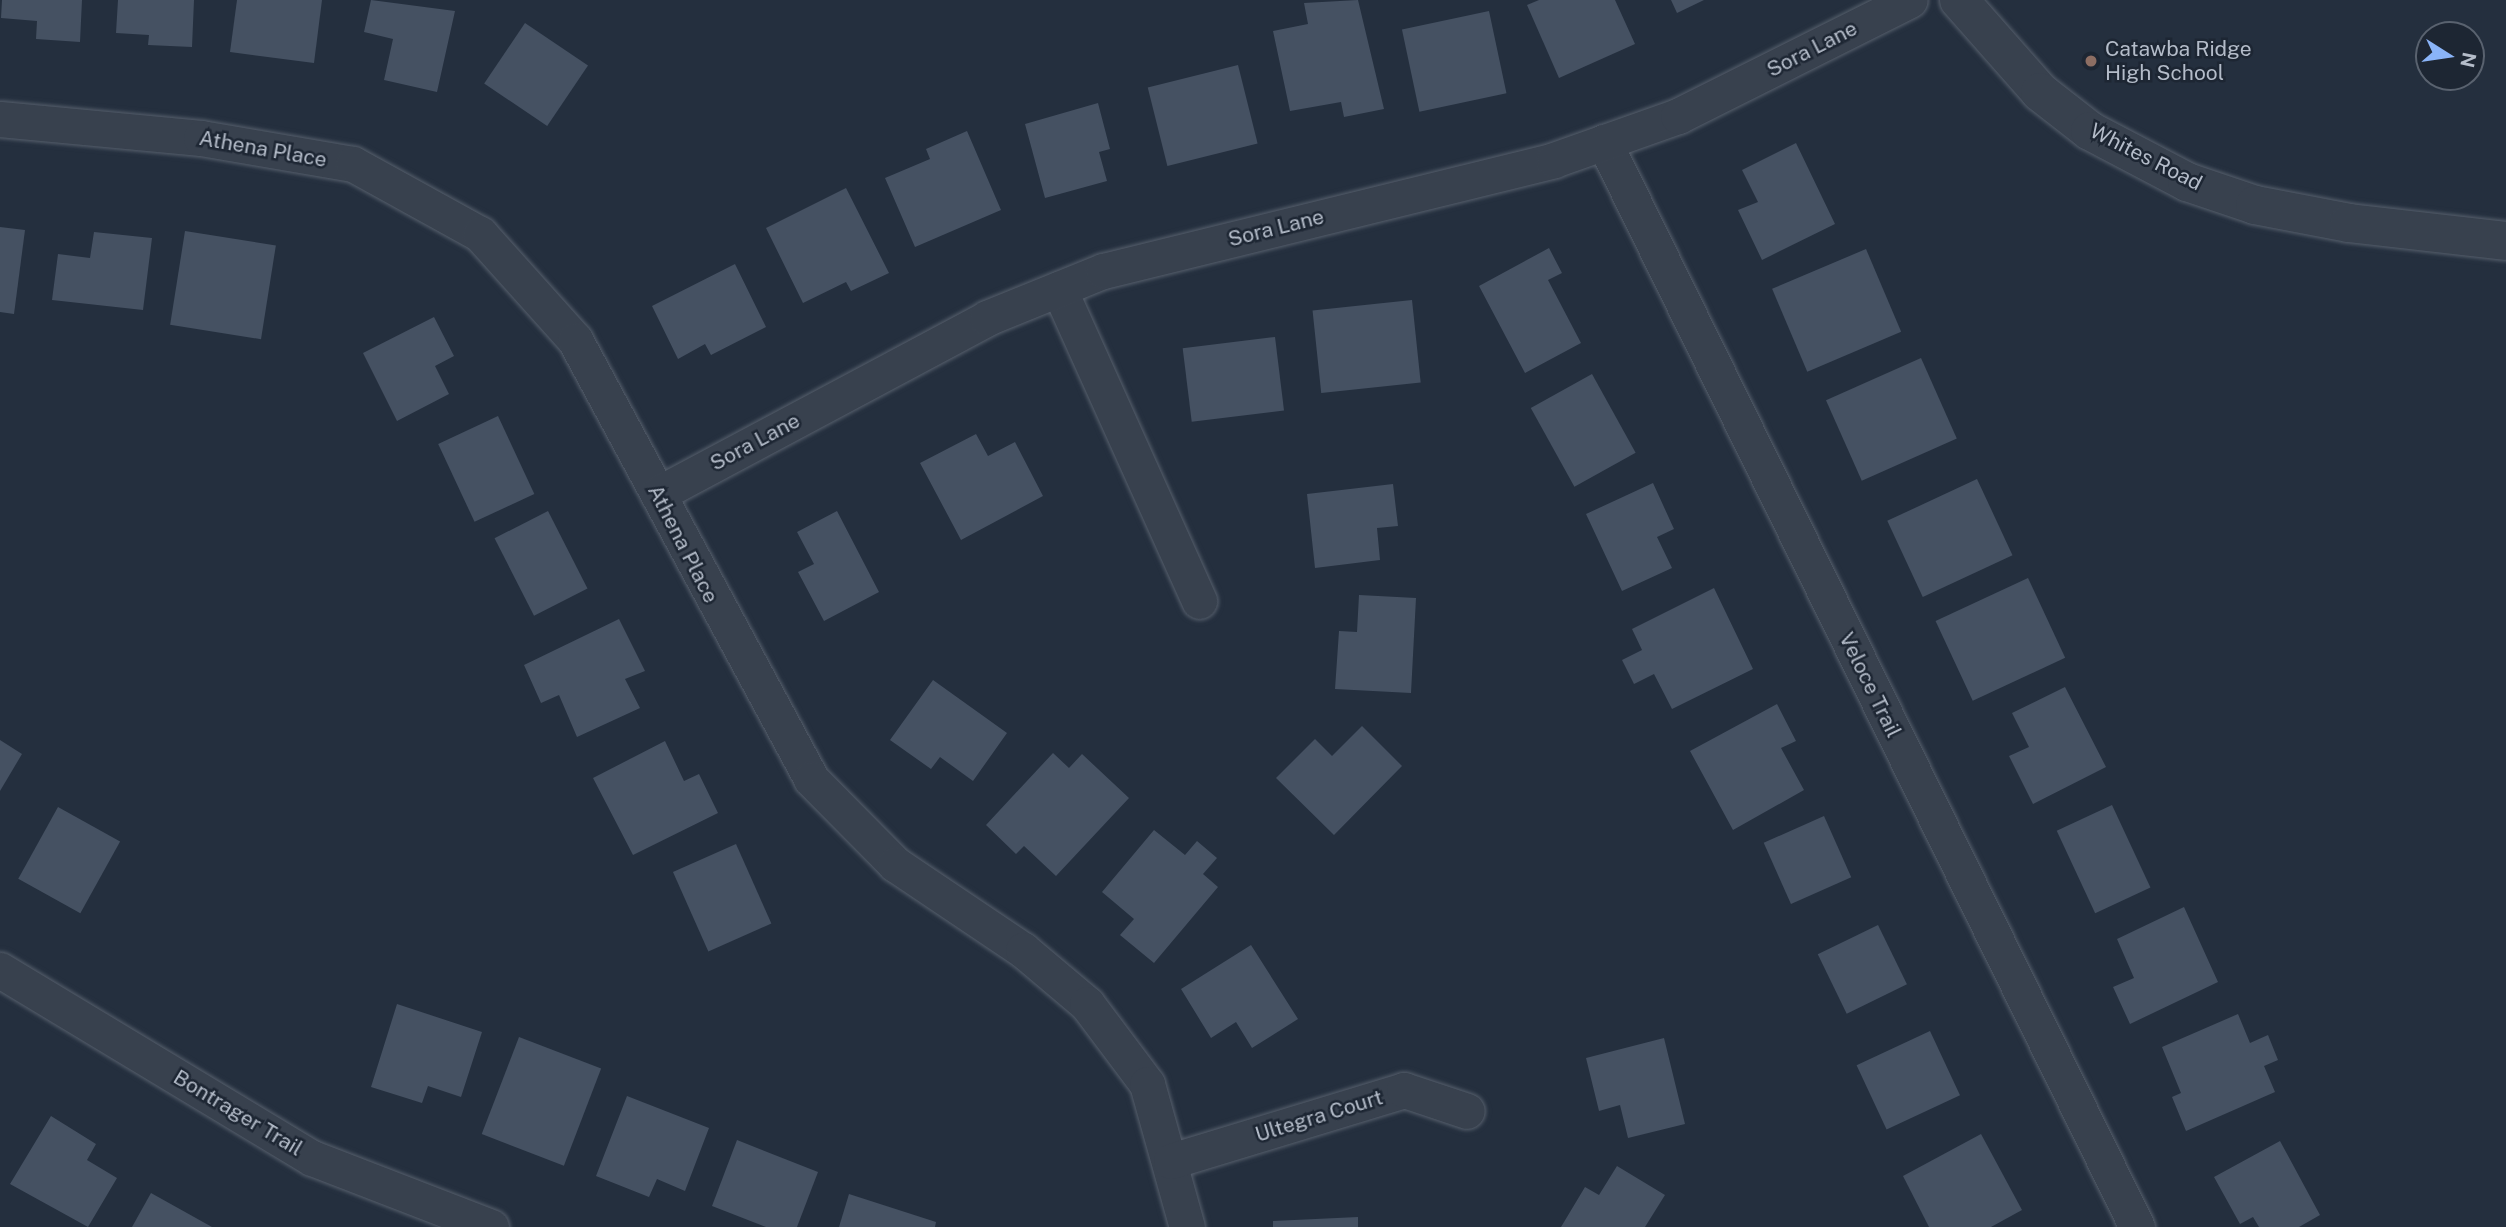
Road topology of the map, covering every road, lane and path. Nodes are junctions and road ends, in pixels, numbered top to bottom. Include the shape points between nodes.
1 (1910, 0) edge
2 (1959, 0) edge
3 (0, 119) edge
4 (1604, 142) junction
5 (2506, 241) edge
6 (1059, 289) junction
7 (658, 494) junction
8 (1199, 601) dead end
9 (0, 970) edge
10 (1467, 1111) dead end
11 (1171, 1161) junction
12 (491, 1227) edge
13 (1187, 1227) edge
14 (2137, 1227) edge

1 - 4 street, Sora Lane via 1678,116
2 - 5 street, Whites Road via 2040,92 2090,131 2187,182 2255,205 2348,223
3 - 7 street, Athena Place via 201,138 353,164 480,234 575,340
4 - 6 street, Sora Lane via 1104,271
4 - 14 street, Veloce Trail
6 - 7 street, Sora Lane via 987,318
6 - 8 street
7 - 11 street, Athena Place via 811,779 895,863 1023,950 1087,1004 1147,1084
9 - 12 street, Bontrager Trail via 312,1158
10 - 11 street, Ultegra Court via 1404,1090
11 - 13 street, Athena Place

